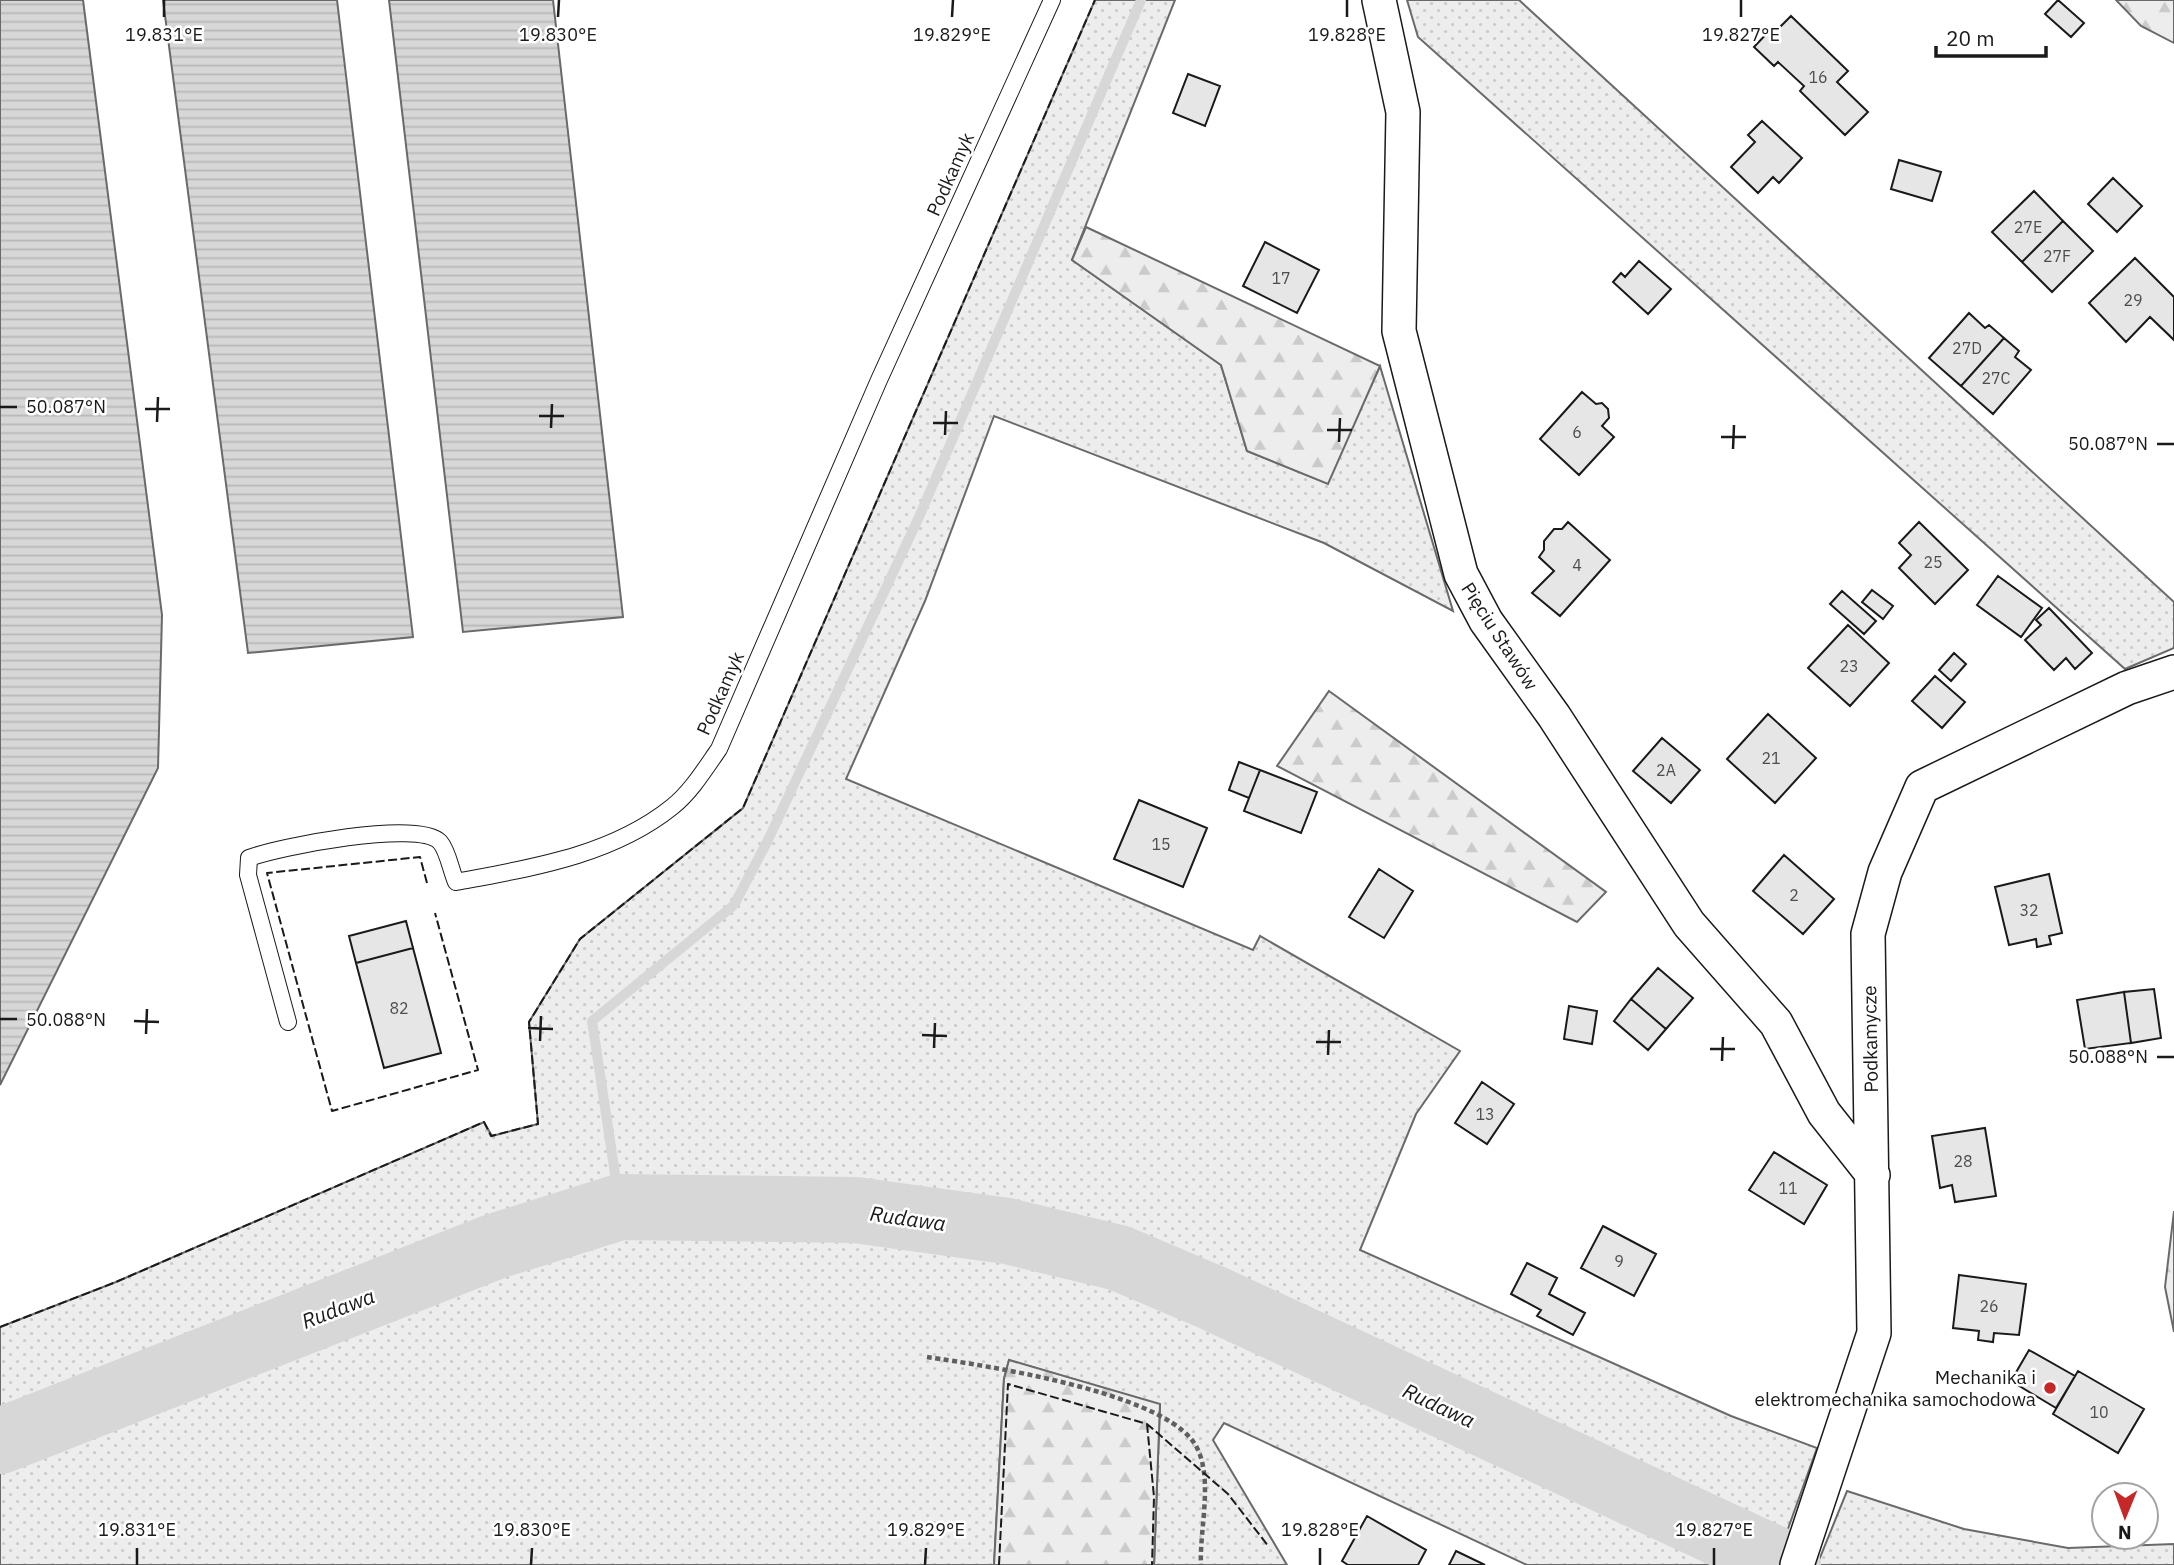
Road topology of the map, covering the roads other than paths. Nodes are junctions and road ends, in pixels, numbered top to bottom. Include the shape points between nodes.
1 (1052, 0) edge
2 (1378, 0) edge
3 (2174, 672) edge
4 (288, 1022) dead end
5 (1872, 1175) junction
6 (1797, 1565) edge

1 - 4 lane, Podkamyk via 719,749 697,781 673,807 582,855 456,883 441,842 425,833 277,848 249,858 248,874
2 - 5 street, Pięciu Stawów via 1403,113 1399,331 1461,574 1486,621 1554,716 1689,924 1776,1023 1824,1113
3 - 5 street, Podkamycze via 2127,688 1922,787 1885,872 1868,934
5 - 6 street, Podkamycze via 1874,1333

